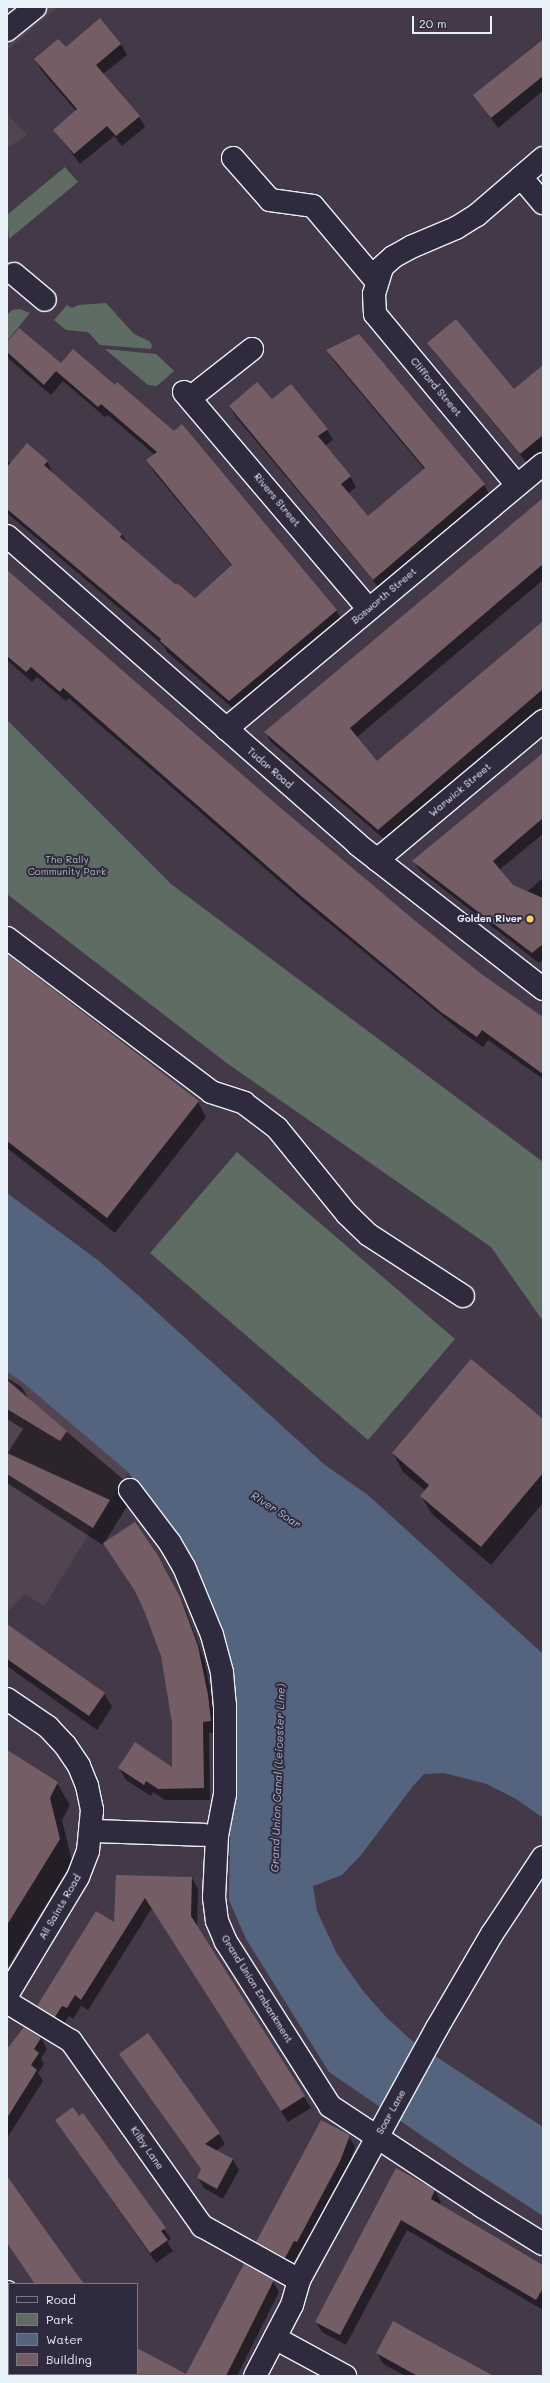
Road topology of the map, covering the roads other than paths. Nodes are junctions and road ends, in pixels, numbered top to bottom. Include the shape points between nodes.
1 (35, 7) edge
2 (7, 30) edge
3 (232, 158) dead end
4 (543, 158) edge
5 (521, 177) junction
6 (543, 204) edge
7 (9, 274) edge
8 (376, 282) junction
9 (45, 300) dead end
10 (252, 349) dead end
11 (543, 464) edge
12 (517, 485) junction
13 (7, 536) edge
14 (369, 609) junction
15 (543, 721) edge
16 (226, 729) junction
17 (377, 860) junction
18 (7, 938) edge
19 (540, 983) edge
20 (463, 1296) dead end
21 (130, 1490) dead end
22 (7, 1699) edge
23 (91, 1831) junction
24 (204, 1835) dead end
25 (543, 1857) edge
26 (7, 1995) edge
27 (7, 2002) edge
28 (382, 2129) junction
29 (543, 2244) edge
30 (299, 2280) junction
31 (275, 2338) junction
32 (255, 2376) edge
33 (345, 2376) edge

1 - 2 street
3 - 8 street via 270,200 313,206
4 - 5 street, Clifford Street
5 - 6 street
5 - 8 street, Clifford Street via 477,215 456,228 411,246 393,257 382,267
7 - 9 street
8 - 12 street, Clifford Street via 376,314
10 - 14 street, Rivers Street via 187,395
11 - 12 street, Bosworth Street
12 - 14 street, Bosworth Street
13 - 16 street, Tudor Road
14 - 16 street, Bosworth Street
15 - 17 street, Warwick Street
16 - 17 street, Tudor Road
17 - 19 street, Tudor Road
18 - 20 street via 210,1092 244,1102 277,1128 347,1214 369,1234
21 - 28 street, Grand Union Embankment via 170,1543 184,1567 212,1635 222,1673 225,1705 225,1794 216,1836 214,1897 220,1928 330,2106
22 - 23 street, All Saints Road via 48,1727 79,1766 87,1786 92,1810
23 - 24 street
23 - 26 street, All Saints Road via 88,1851 78,1877
25 - 28 street, Soar Lane via 496,1928
27 - 30 street, Kilby Lane via 71,2041 199,2223
28 - 29 street, Grand Union Embankment
28 - 30 street, Soar Lane
30 - 31 street, Soar Lane via 292,2305
31 - 32 street, Soar Lane
31 - 33 street

